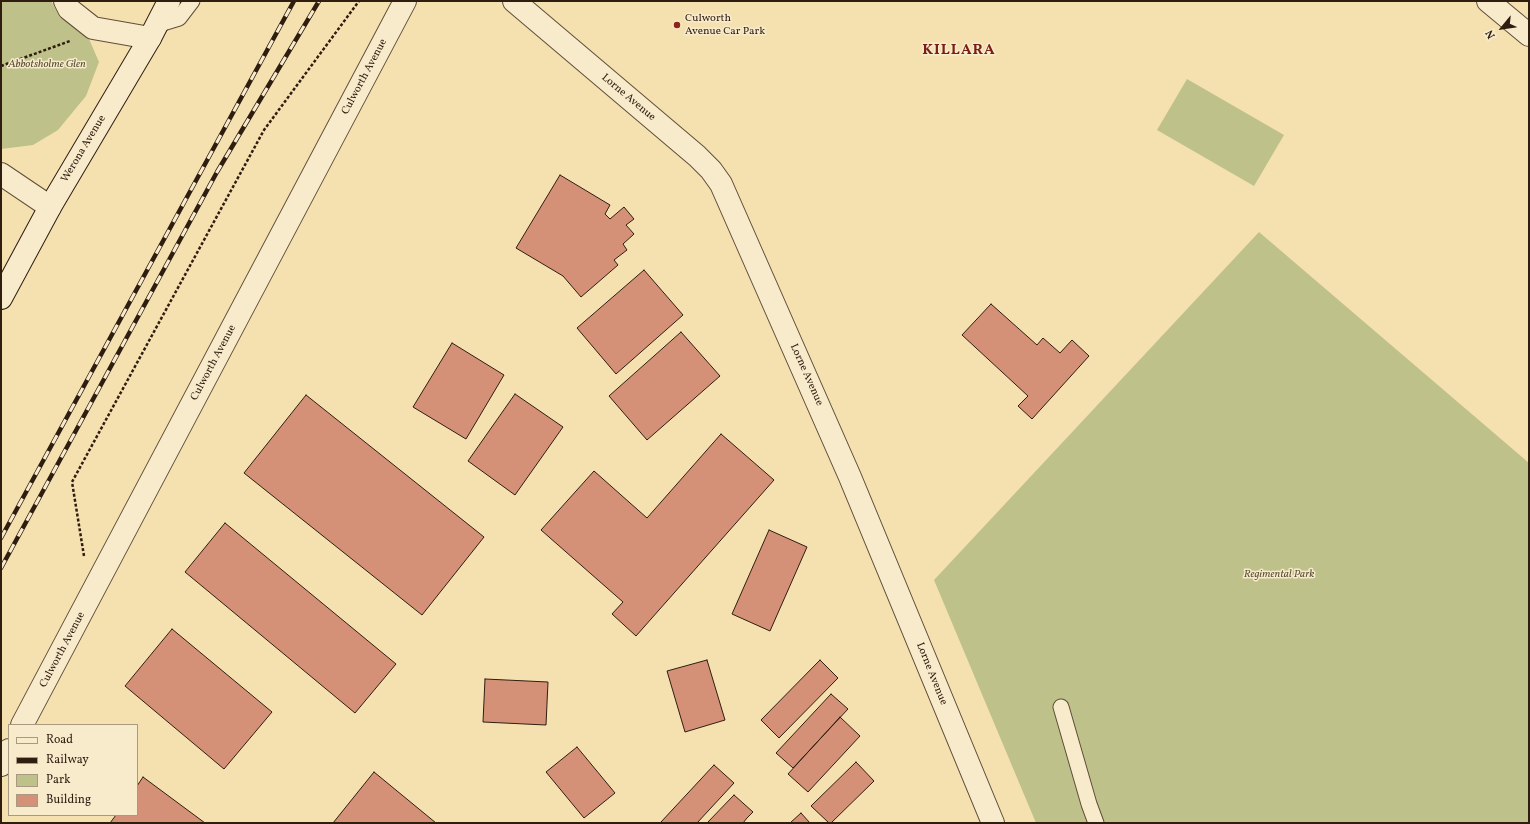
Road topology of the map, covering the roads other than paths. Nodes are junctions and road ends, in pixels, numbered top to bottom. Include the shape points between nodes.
1 (65, 1) edge
2 (169, 1) edge
3 (192, 1) edge
4 (405, 1) edge
5 (514, 1) edge
6 (1488, 1) edge
7 (153, 31) junction
8 (1529, 35) edge
9 (1, 174) edge
10 (50, 207) junction
11 (1, 298) edge
12 (1061, 707) dead end
13 (23, 724) edge
14 (8, 752) edge
15 (1, 765) edge
16 (993, 823) edge
17 (1096, 823) edge

1 - 7 street via 69,9 93,28
2 - 7 street, Werona Avenue
3 - 7 lane via 179,18
4 - 13 street, Culworth Avenue
5 - 16 street, Lorne Avenue via 697,156 721,184 850,477
6 - 8 street
7 - 10 street, Werona Avenue
9 - 10 street
10 - 11 street, Werona Avenue
12 - 17 lane
14 - 15 street

